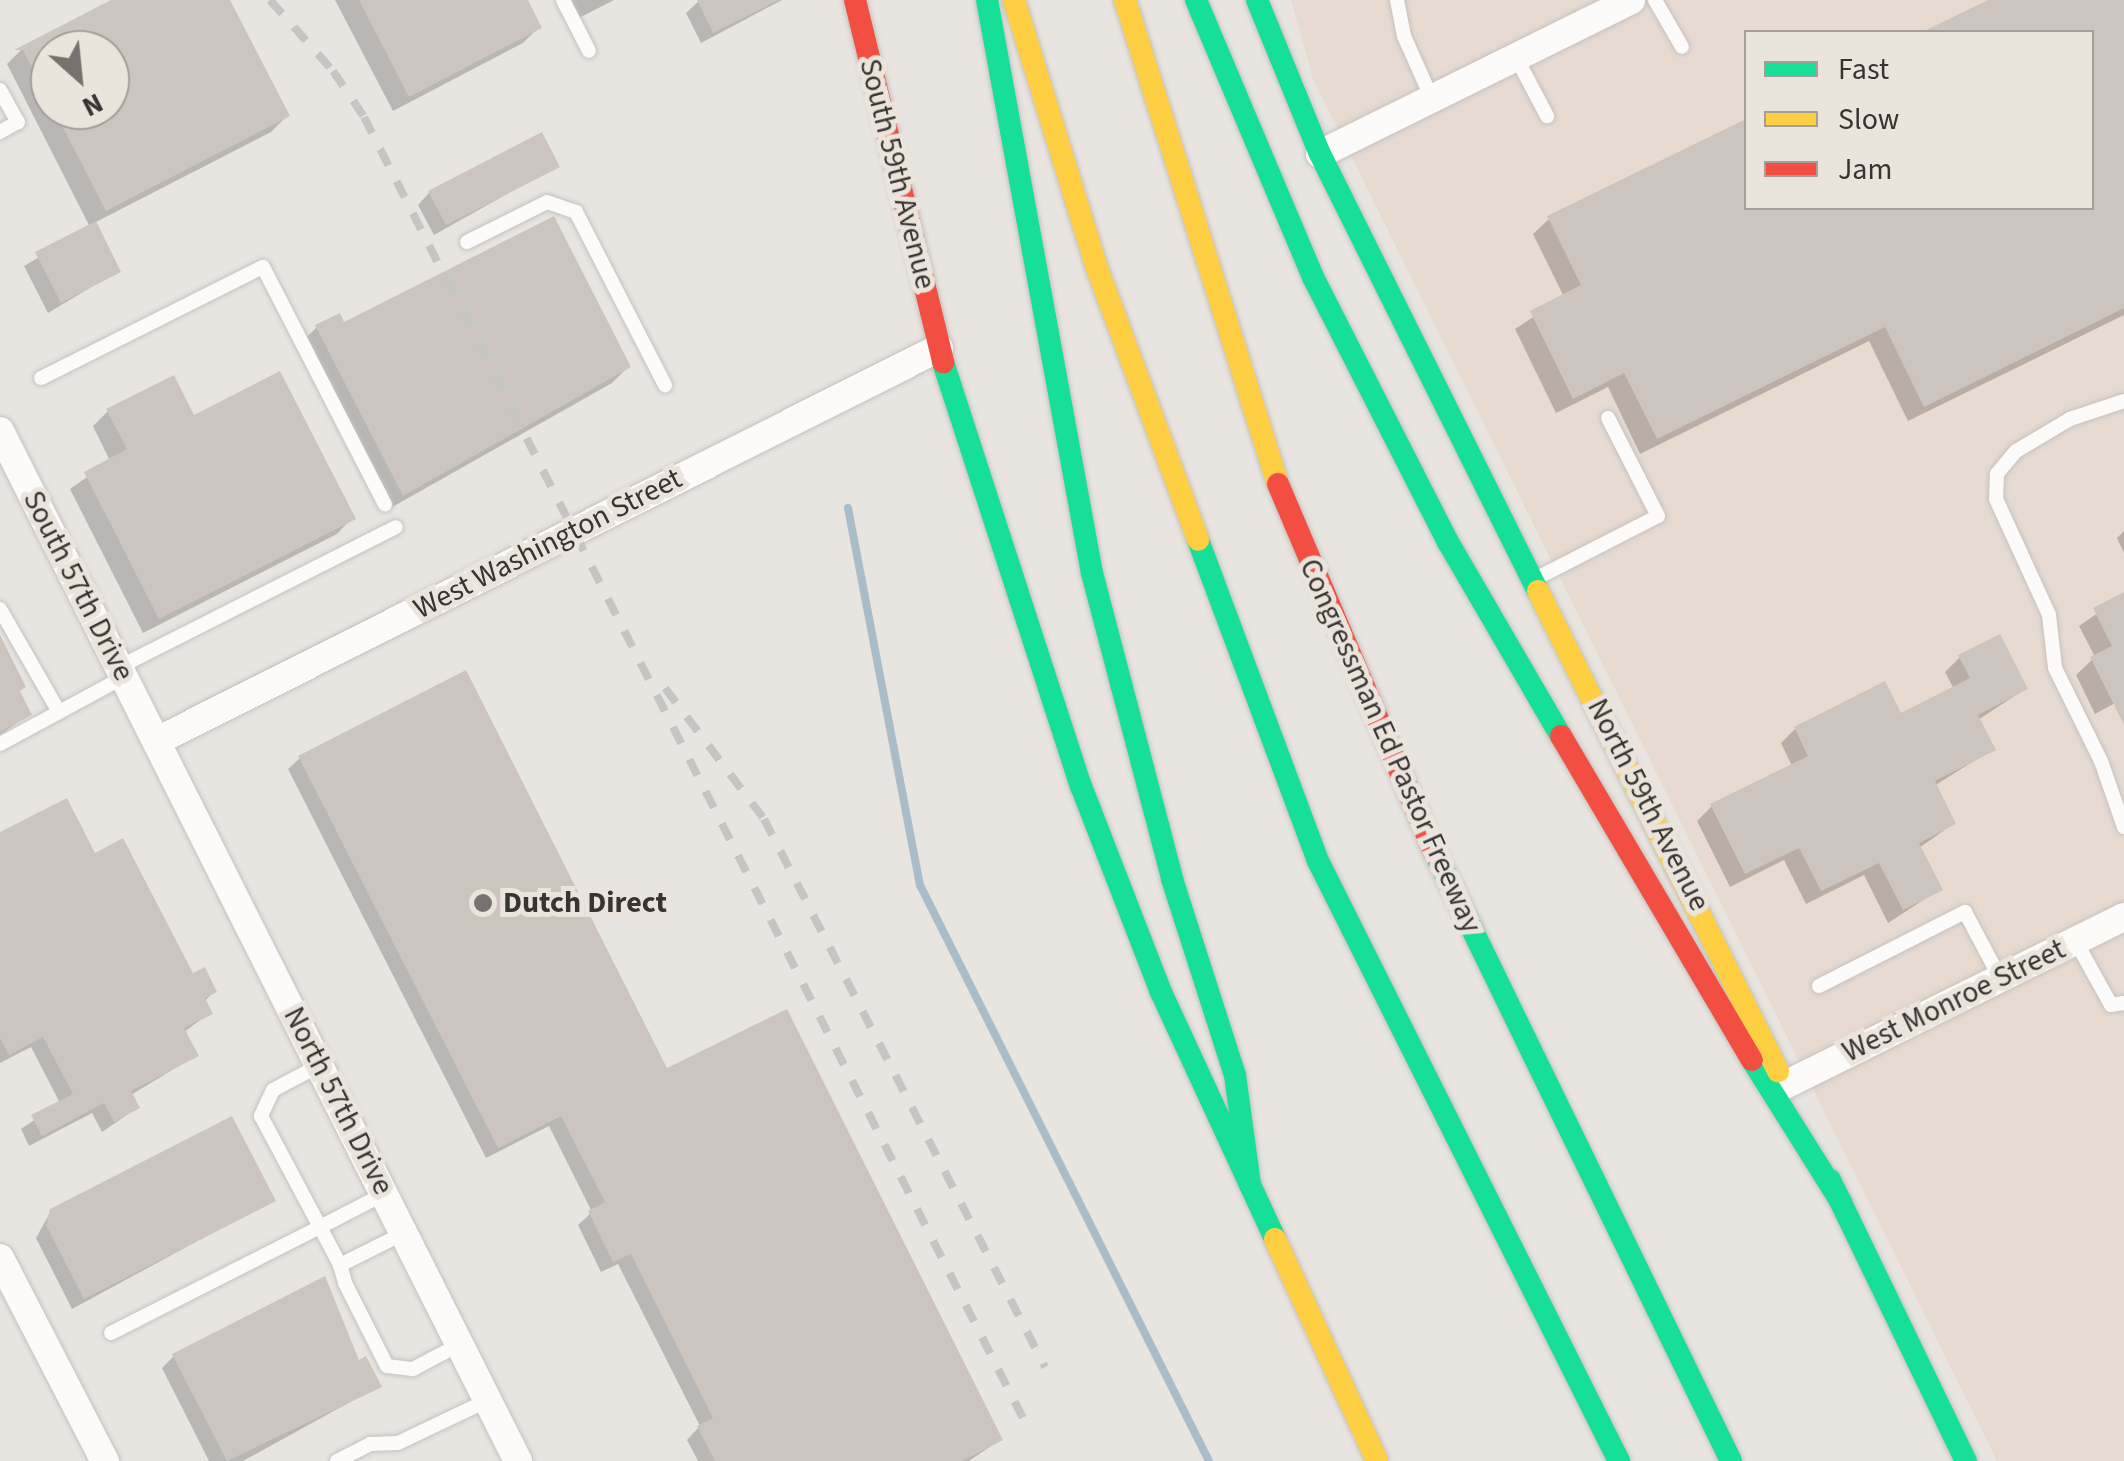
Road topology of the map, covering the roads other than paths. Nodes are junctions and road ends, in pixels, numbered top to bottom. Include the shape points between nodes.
1 (563, 0) edge
2 (855, 0) edge
3 (987, 0) edge
4 (1014, 0) edge
5 (1125, 0) edge
6 (1196, 0) edge
7 (1258, 0) edge
8 (1397, 0) edge
9 (1631, 0) edge
10 (1655, 0) edge
11 (1682, 47) dead end
12 (589, 51) dead end
13 (1516, 57) junction
14 (0, 90) edge
15 (1432, 99) junction
16 (1547, 116) dead end
17 (0, 132) edge
18 (1320, 154) junction
19 (467, 242) dead end
20 (940, 348) junction
21 (41, 378) dead end
22 (665, 386) dead end
23 (2124, 401) edge
24 (1608, 418) dead end
25 (0, 431) edge
26 (385, 504) dead end
27 (396, 527) dead end
28 (1534, 580) junction
29 (0, 609) edge
30 (122, 672) junction
31 (59, 712) junction
32 (157, 741) junction
33 (0, 744) edge
34 (2124, 827) edge
35 (2124, 917) edge
36 (2076, 942) junction
37 (2000, 978) junction
38 (1820, 986) dead end
39 (2124, 1003) edge
40 (320, 1065) junction
41 (1784, 1085) junction
42 (1250, 1185) junction
43 (384, 1194) junction
44 (1841, 1202) junction
45 (320, 1227) junction
46 (404, 1233) junction
47 (0, 1258) edge
48 (340, 1265) junction
49 (111, 1333) dead end
50 (460, 1344) junction
51 (488, 1400) junction
52 (104, 1461) edge
53 (338, 1461) edge
54 (518, 1461) edge
55 (1377, 1461) edge
56 (1619, 1461) edge
57 (1730, 1461) edge
58 (1966, 1461) edge

1 - 12 lane
2 - 20 main road, South 59th Avenue
3 - 42 main road via 1092,573 1167,860 1235,1075
4 - 56 main road via 1103,286 1317,859
5 - 57 main road, Congressman Ed Pastor Freeway via 1270,462 1343,648 1492,980
6 - 44 main road via 1314,279 1448,542
7 - 18 main road
8 - 15 lane via 1404,36
9 - 13 street
10 - 11 lane
13 - 15 street
13 - 16 lane
14 - 17 lane via 18,122
15 - 18 street
18 - 28 main road, North 59th Avenue
19 - 22 lane via 547,202 576,212
20 - 32 street, West Washington Street
20 - 42 main road via 1081,786 1160,992
21 - 26 lane via 263,267
23 - 34 lane via 2070,418 2016,451 1998,474 1996,499 2049,614 2055,668 2101,761
24 - 28 lane via 1658,516
25 - 30 street, South 57th Drive
27 - 30 lane
28 - 41 main road, North 59th Avenue
29 - 31 lane
30 - 31 lane
30 - 32 street, South 57th Drive
31 - 33 lane
32 - 40 street, North 57th Drive
35 - 36 street, West Monroe Street
36 - 37 street, West Monroe Street
36 - 39 lane via 2111,1005
37 - 38 lane via 1965,912
37 - 41 street, West Monroe Street
40 - 43 street, North 57th Drive
40 - 45 lane via 273,1090 261,1116
41 - 44 main road, North 59th Avenue
42 - 55 main road
43 - 45 lane
43 - 46 street, North 57th Drive
44 - 58 main road, North 59th Avenue
45 - 48 lane
45 - 49 lane
46 - 48 lane
46 - 50 street, North 57th Drive
47 - 52 street
48 - 50 lane via 387,1366 413,1369
50 - 51 street, North 57th Drive
51 - 53 lane via 398,1443 370,1444
51 - 54 street, North 57th Drive

